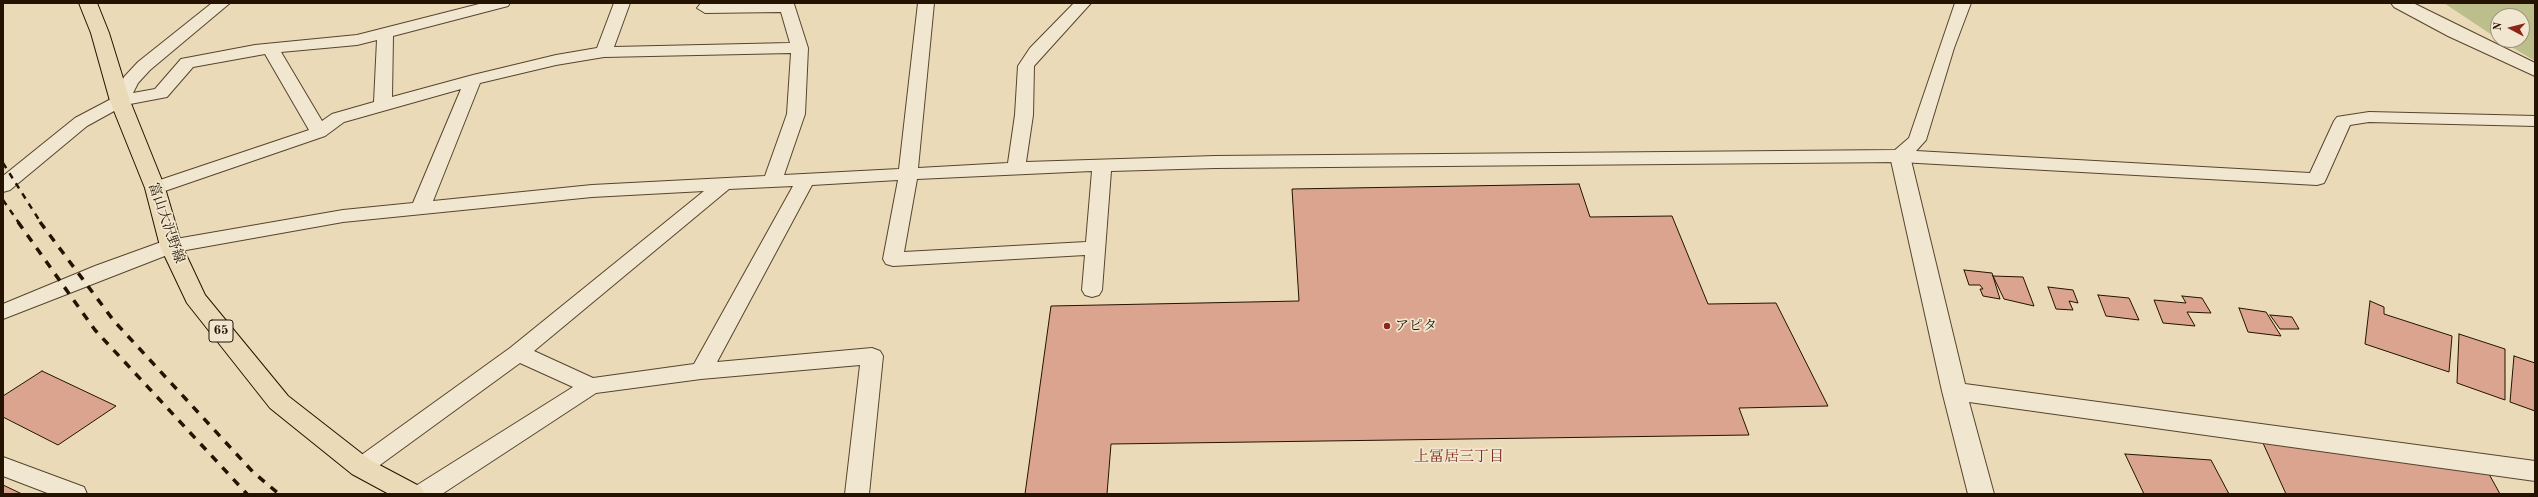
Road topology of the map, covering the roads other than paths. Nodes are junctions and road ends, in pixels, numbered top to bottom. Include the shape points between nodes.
1 (88, 3) edge
2 (222, 3) edge
3 (502, 3) edge
4 (622, 3) edge
5 (709, 3) edge
6 (926, 3) edge
7 (1083, 3) edge
8 (1963, 3) edge
9 (2400, 3) edge
10 (384, 33) junction
11 (270, 48) junction
12 (800, 48) junction
13 (604, 52) junction
14 (2535, 70) edge
15 (473, 80) junction
16 (120, 101) junction
17 (383, 105) junction
18 (2535, 121) edge
19 (319, 132) junction
20 (1900, 156) junction
21 (1102, 165) junction
22 (1016, 168) junction
23 (908, 175) junction
24 (805, 181) junction
25 (772, 182) junction
26 (724, 184) junction
27 (3, 186) edge
28 (155, 188) junction
29 (421, 208) junction
30 (171, 246) junction
31 (1095, 248) junction
32 (1092, 290) dead end
33 (3, 312) edge
34 (518, 353) junction
35 (700, 371) junction
36 (591, 386) junction
37 (1954, 391) junction
38 (3, 466) edge
39 (361, 467) junction
40 (2535, 471) edge
41 (75, 494) edge
42 (412, 494) edge
43 (423, 494) edge
44 (857, 494) edge
45 (1981, 494) edge

1 - 16 main road, 富山大沢野線 / 65 via 100,33
2 - 16 street via 144,66 130,81
3 - 10 street
4 - 13 street
5 - 12 street via 705,8 788,7
6 - 23 street
7 - 22 street via 1026,66 1024,115
8 - 20 street via 1917,140
9 - 14 street
10 - 11 street via 357,40
10 - 17 street
11 - 16 street via 187,63 161,93
11 - 19 street
12 - 13 street
12 - 25 street via 796,114
13 - 15 street via 556,60
15 - 17 street
15 - 29 street
16 - 27 street via 81,122
16 - 28 main road, 富山大沢野線 / 65
17 - 19 street via 338,118
18 - 20 street via 2369,117 2344,121 2317,179
19 - 28 street
20 - 21 street
20 - 37 street
21 - 22 street
21 - 31 street
22 - 23 street
23 - 24 street
23 - 31 street via 893,259
24 - 25 street
24 - 35 street
25 - 26 street
26 - 29 street via 592,191
26 - 34 street
28 - 30 main road, 富山大沢野線 / 65
29 - 30 street via 343,216
30 - 33 street
30 - 39 main road, 富山大沢野線 / 65 via 195,298 279,402
31 - 32 street
34 - 36 street
34 - 39 street
35 - 36 street
35 - 44 street via 872,356
36 - 43 street
37 - 40 street
37 - 45 street
38 - 41 street
39 - 42 main road, 富山大沢野線 / 65

